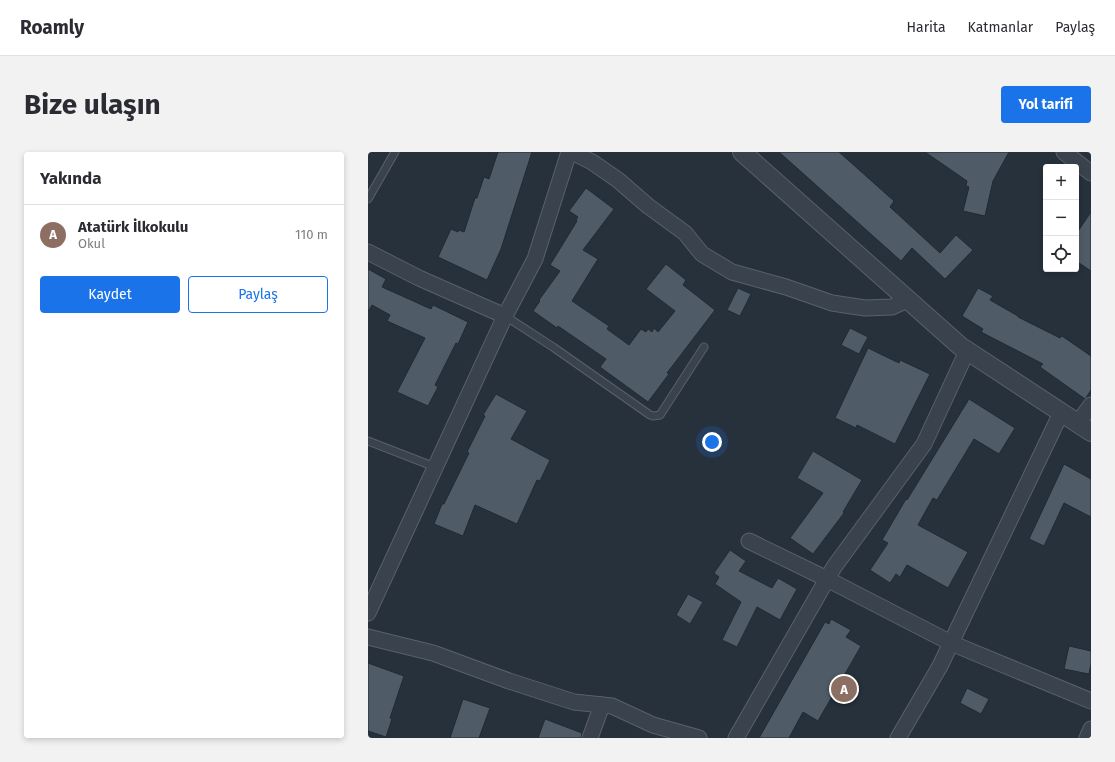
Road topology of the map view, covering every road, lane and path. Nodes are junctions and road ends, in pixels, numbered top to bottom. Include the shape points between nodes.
1 (395, 152) edge
2 (570, 152) edge
3 (742, 152) edge
4 (1072, 154) edge
5 (1091, 173) edge
6 (368, 199) edge
7 (368, 252) edge
8 (907, 300) junction
9 (505, 316) junction
10 (704, 347) dead end
11 (967, 352) junction
12 (1091, 405) edge
13 (1061, 413) junction
14 (1084, 428) edge
15 (368, 441) edge
16 (435, 467) junction
17 (749, 541) dead end
18 (827, 579) junction
19 (368, 613) edge
20 (368, 637) edge
21 (951, 643) junction
22 (1091, 701) edge
23 (602, 705) junction
24 (1091, 729) edge
25 (590, 738) edge
26 (699, 738) edge
27 (736, 738) edge
28 (898, 738) edge
29 (1087, 738) edge

1 - 6 lane
2 - 8 street via 592,162 618,180 685,233 702,254 732,272 832,303 865,308 892,307
2 - 9 street via 535,259
3 - 8 street
4 - 5 street
7 - 9 street
8 - 11 street
9 - 10 lane via 653,416 660,415
9 - 16 street
11 - 13 street
11 - 18 street via 924,444
12 - 14 street
13 - 14 street
13 - 21 street
15 - 16 lane
16 - 19 street
17 - 18 street
18 - 21 street
18 - 27 street
20 - 23 street via 433,653 574,702
21 - 22 street
21 - 28 street
23 - 25 street
23 - 26 street via 612,706 653,725
24 - 29 street

